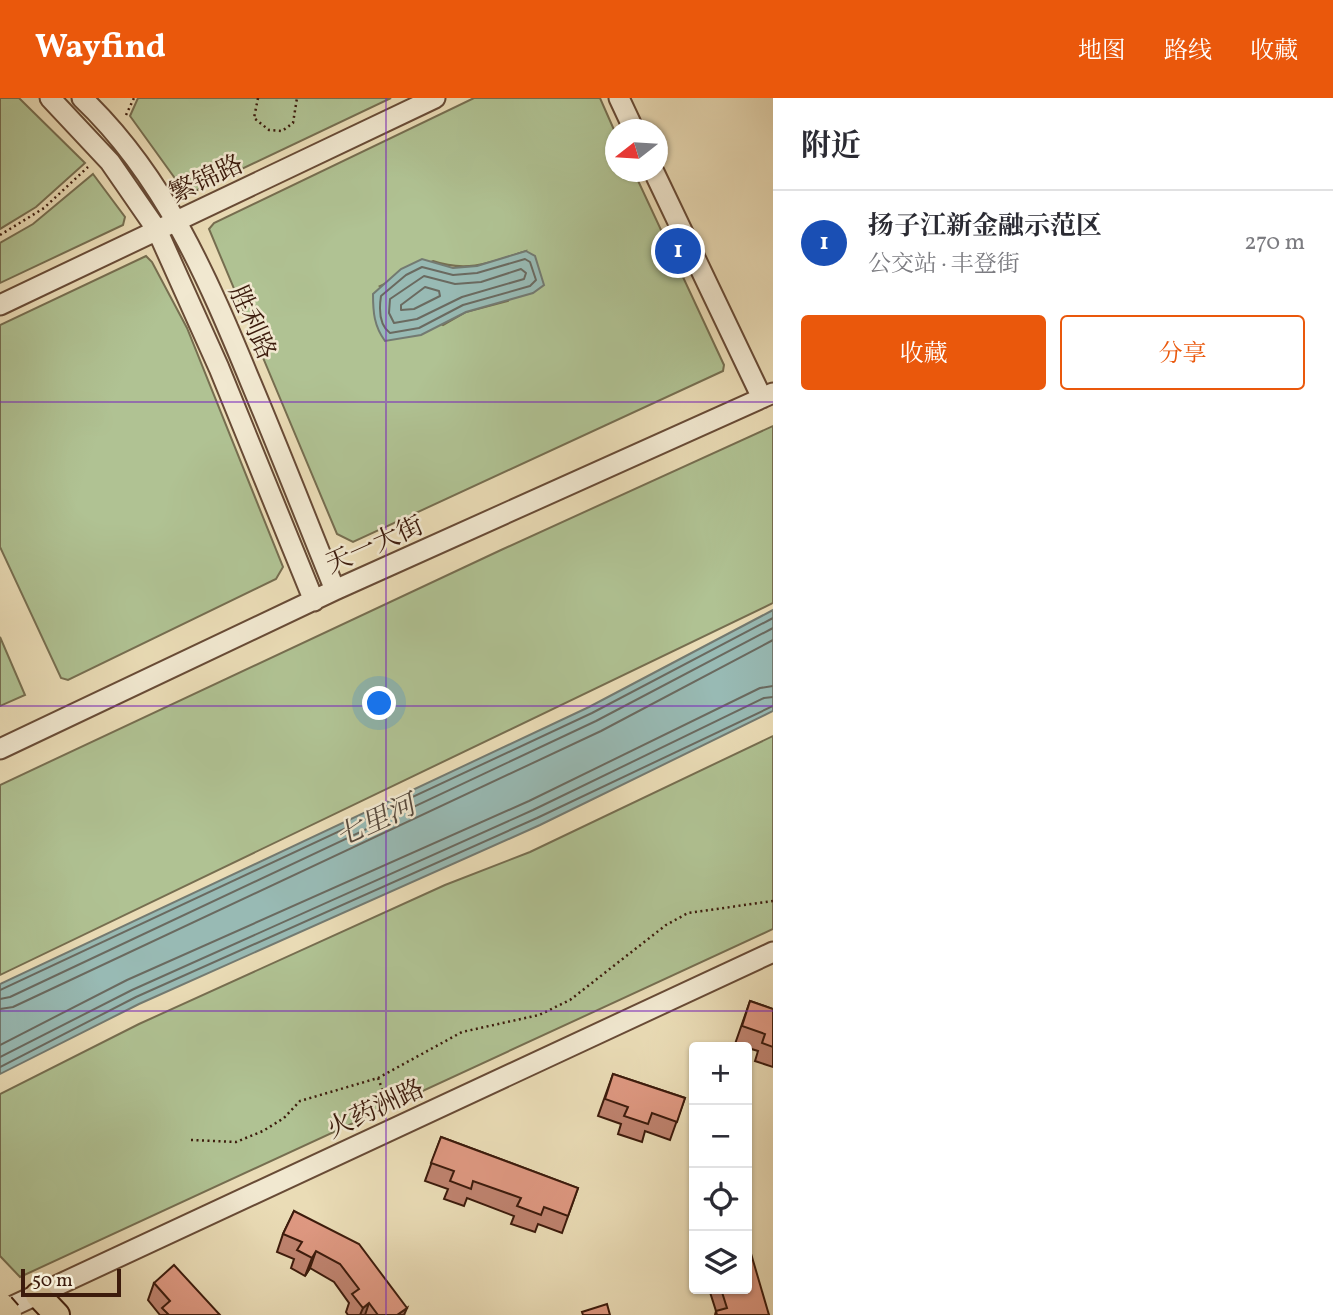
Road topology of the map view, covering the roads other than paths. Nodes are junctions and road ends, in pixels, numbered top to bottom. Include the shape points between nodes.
1 (50, 98) edge
2 (82, 98) edge
3 (435, 98) edge
4 (619, 98) edge
5 (629, 119) edge
6 (659, 182) edge
7 (178, 220) junction
8 (157, 230) junction
9 (0, 305) edge
10 (767, 396) edge
11 (335, 590) junction
12 (314, 601) junction
13 (0, 749) edge
14 (773, 952) edge
15 (38, 1295) junction
16 (0, 1310) edge
17 (7, 1315) edge
18 (57, 1315) edge

1 - 8 street via 110,162
2 - 7 street, 胜利路 via 147,171
3 - 7 street, 繁锦路
4 - 5 street
6 - 10 street
7 - 8 street, 繁锦路
7 - 11 street, 胜利路 via 232,337
8 - 9 street, 繁锦路
8 - 12 street
10 - 11 street, 天一大街
11 - 12 street, 天一大街
12 - 13 street, 天一大街
14 - 15 street, 火药洲路
15 - 16 street, 火药洲路
15 - 18 main road
16 - 17 highway, bridge

